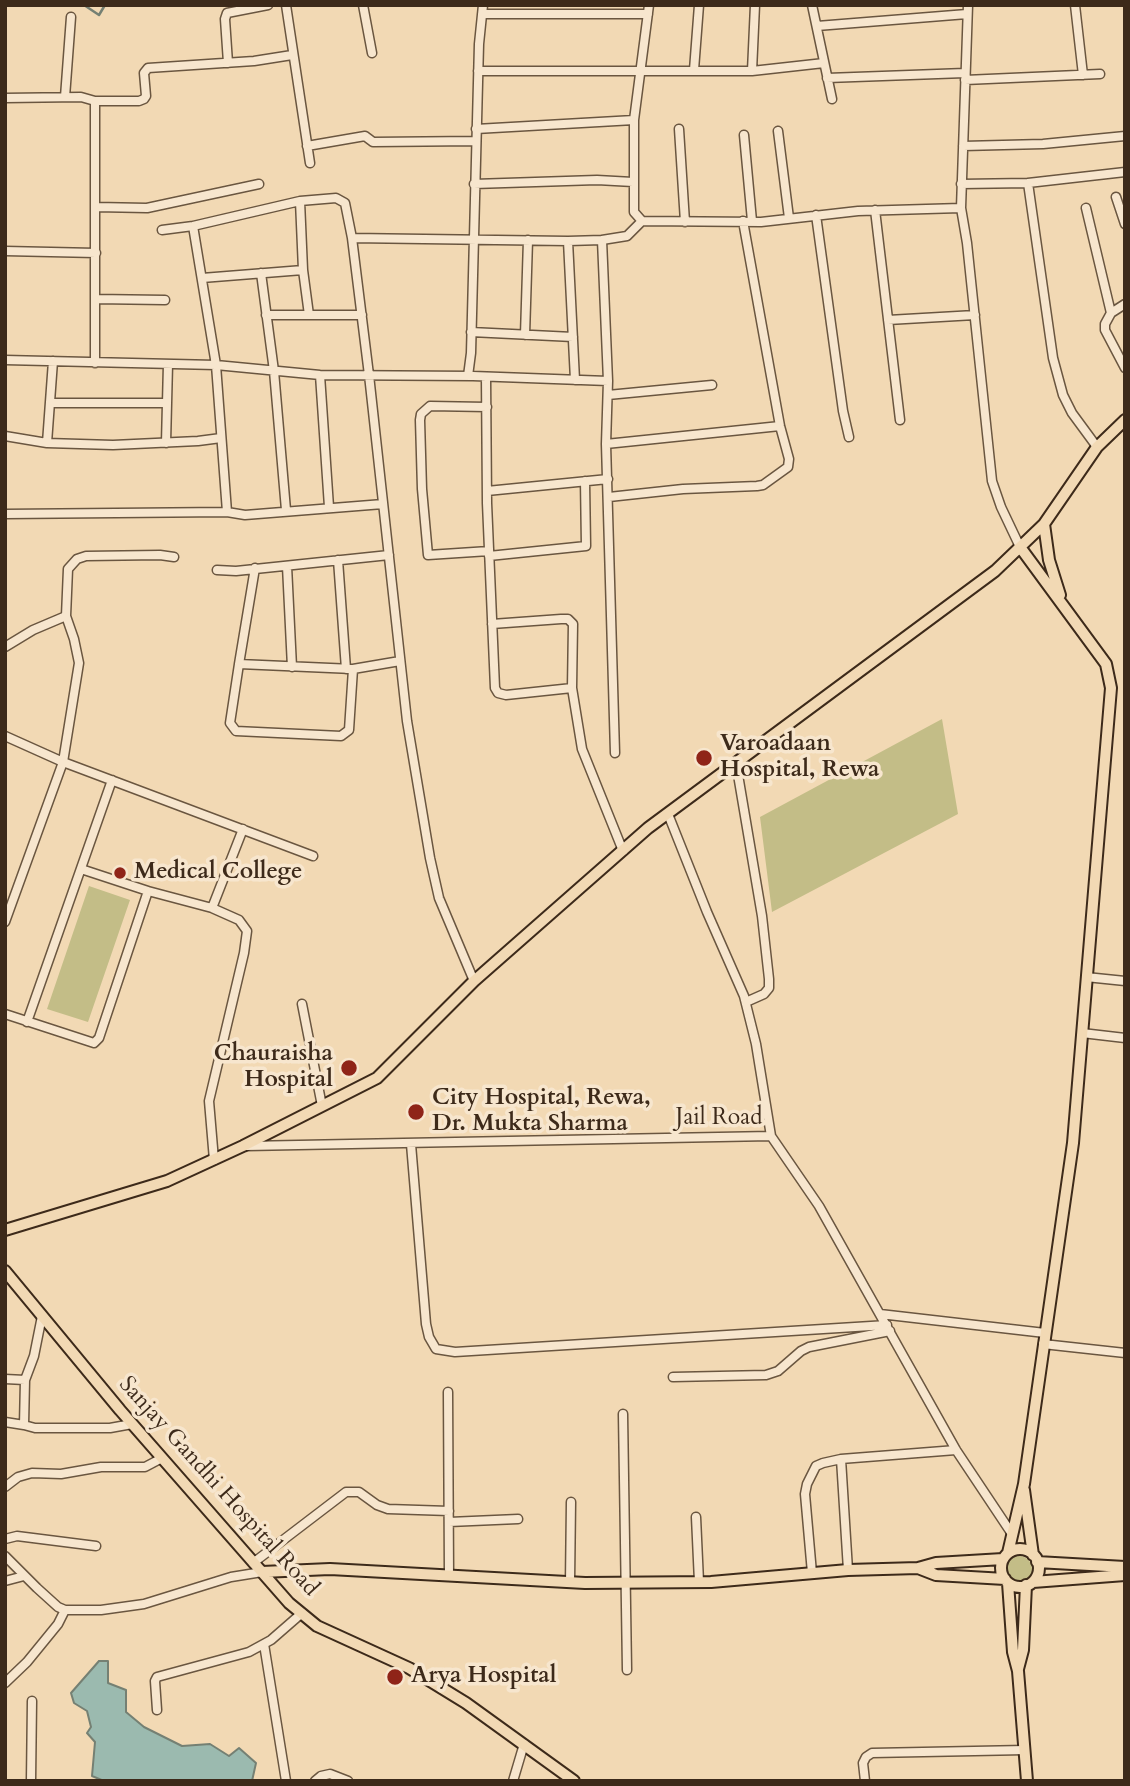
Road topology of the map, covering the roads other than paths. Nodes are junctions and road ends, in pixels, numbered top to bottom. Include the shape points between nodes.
1 (268, 5) edge
2 (286, 5) edge
3 (363, 5) edge
4 (699, 5) edge
5 (755, 5) edge
6 (812, 5) edge
7 (1075, 5) edge
8 (482, 10) edge
9 (648, 10) edge
10 (967, 10) edge
11 (71, 17) dead end
12 (817, 26) junction
13 (372, 54) dead end
14 (292, 55) junction
15 (228, 63) junction
16 (824, 63) junction
17 (642, 70) junction
18 (694, 70) junction
19 (478, 71) junction
20 (752, 71) junction
21 (1100, 74) dead end
22 (1083, 75) junction
23 (965, 76) junction
24 (827, 78) junction
25 (65, 97) junction
26 (5, 98) edge
27 (832, 99) dead end
28 (95, 101) junction
29 (634, 120) junction
30 (476, 129) junction
31 (679, 129) dead end
32 (778, 131) dead end
33 (744, 135) dead end
34 (1125, 136) edge
35 (476, 141) junction
36 (307, 146) junction
37 (963, 146) junction
38 (310, 163) dead end
39 (1125, 172) edge
40 (633, 182) junction
41 (1028, 183) junction
42 (259, 184) dead end
43 (474, 184) junction
44 (961, 184) junction
45 (1116, 197) dead end
46 (299, 201) junction
47 (96, 207) junction
48 (961, 208) junction
49 (1086, 208) dead end
50 (875, 210) junction
51 (816, 215) junction
52 (789, 218) junction
53 (642, 221) junction
54 (747, 221) junction
55 (685, 222) junction
56 (1125, 224) edge
57 (193, 226) junction
58 (162, 230) dead end
59 (352, 237) junction
60 (473, 239) junction
61 (528, 240) junction
62 (602, 240) junction
63 (568, 242) junction
64 (5, 251) edge
65 (96, 253) junction
66 (303, 270) junction
67 (261, 272) junction
68 (202, 278) junction
69 (95, 299) junction
70 (165, 300) dead end
71 (1125, 304) edge
72 (1111, 313) junction
73 (265, 315) junction
74 (309, 315) junction
75 (362, 315) junction
76 (975, 315) junction
77 (888, 320) junction
78 (471, 332) junction
79 (525, 335) junction
80 (573, 337) junction
81 (5, 360) edge
82 (53, 361) junction
83 (95, 363) junction
84 (168, 364) junction
85 (216, 365) junction
86 (1125, 368) edge
87 (274, 371) junction
88 (320, 375) junction
89 (369, 375) junction
90 (468, 376) junction
91 (486, 377) junction
92 (575, 380) junction
93 (608, 381) junction
94 (712, 385) dead end
95 (608, 395) junction
96 (166, 402) junction
97 (51, 403) junction
98 (486, 407) junction
99 (900, 420) dead end
100 (1125, 420) edge
101 (780, 426) junction
102 (5, 436) edge
103 (849, 437) dead end
104 (221, 438) junction
105 (47, 443) junction
106 (166, 443) junction
107 (606, 444) junction
108 (1097, 447) junction
109 (608, 480) junction
110 (585, 481) junction
111 (487, 491) junction
112 (609, 497) junction
113 (383, 504) junction
114 (329, 507) junction
115 (286, 510) junction
116 (228, 512) junction
117 (5, 514) edge
118 (1044, 524) junction
119 (1020, 547) junction
120 (489, 554) junction
121 (389, 555) junction
122 (174, 557) dead end
123 (338, 560) junction
124 (287, 566) junction
125 (255, 568) junction
126 (217, 570) dead end
127 (1061, 601) junction
128 (66, 616) junction
129 (492, 624) junction
130 (5, 646) edge
131 (400, 661) junction
132 (239, 664) junction
133 (292, 667) junction
134 (350, 669) junction
135 (572, 688) junction
136 (5, 736) edge
137 (615, 753) dead end
138 (64, 762) junction
139 (736, 763) junction
140 (112, 780) junction
141 (668, 814) junction
142 (243, 829) junction
143 (623, 851) junction
144 (313, 856) dead end
145 (81, 869) junction
146 (148, 891) junction
147 (212, 908) junction
148 (5, 922) edge
149 (1086, 977) junction
150 (474, 981) junction
151 (1125, 981) edge
152 (746, 1002) junction
153 (302, 1004) dead end
154 (5, 1014) edge
155 (27, 1022) junction
156 (1082, 1033) junction
157 (1125, 1038) edge
158 (322, 1106) junction
159 (771, 1136) junction
160 (411, 1144) junction
161 (243, 1146) junction
162 (214, 1160) junction
163 (5, 1230) edge
164 (5, 1271) edge
165 (10, 1285) edge
166 (880, 1314) junction
167 (42, 1316) junction
168 (888, 1329) junction
169 (1044, 1339) junction
170 (1125, 1353) edge
171 (673, 1377) dead end
172 (5, 1379) edge
173 (26, 1380) junction
174 (448, 1392) dead end
175 (623, 1415) dead end
176 (5, 1422) edge
177 (132, 1424) junction
178 (24, 1425) junction
179 (956, 1450) junction
180 (162, 1458) junction
181 (841, 1460) junction
182 (1024, 1483) junction
183 (5, 1487) edge
184 (571, 1502) dead end
185 (449, 1511) junction
186 (696, 1517) dead end
187 (518, 1519) dead end
188 (449, 1522) junction
189 (1012, 1534) junction
190 (5, 1539) edge
191 (96, 1546) dead end
192 (5, 1556) edge
193 (1006, 1556) junction
194 (1035, 1559) junction
195 (253, 1563) junction
196 (1125, 1567) edge
197 (918, 1568) junction
198 (848, 1570) junction
199 (262, 1572) junction
200 (811, 1573) junction
201 (24, 1576) junction
202 (449, 1576) junction
203 (1125, 1576) edge
204 (5, 1581) edge
205 (1007, 1581) junction
206 (699, 1582) junction
207 (570, 1583) junction
208 (624, 1583) junction
209 (1030, 1583) junction
210 (65, 1610) junction
211 (302, 1613) junction
212 (264, 1644) junction
213 (627, 1670) dead end
214 (1018, 1671) junction
215 (5, 1682) edge
216 (32, 1701) dead end
217 (156, 1710) dead end
218 (524, 1744) junction
219 (1025, 1750) junction
220 (31, 1781) edge
221 (286, 1781) edge
222 (315, 1781) edge
223 (348, 1781) edge
224 (513, 1781) edge
225 (574, 1781) edge
226 (865, 1781) edge
227 (1027, 1781) edge

1 - 15 street via 227,13
2 - 14 street
3 - 13 street
4 - 18 street
5 - 20 street
6 - 12 street
7 - 22 street
8 - 9 street
8 - 19 street
9 - 17 street
10 - 12 street
10 - 23 street
11 - 25 street
12 - 16 street
14 - 15 street
14 - 36 street
15 - 28 street via 148,68 144,99
16 - 20 street
16 - 24 street
17 - 18 street
17 - 19 street
17 - 29 street
18 - 20 street
19 - 30 street
21 - 22 street
22 - 23 street
23 - 24 street
23 - 37 street
24 - 27 street
25 - 26 street
25 - 28 street
28 - 47 street
29 - 30 street
29 - 40 street
30 - 35 street
31 - 55 street
32 - 52 street
33 - 54 street
34 - 37 street
35 - 36 street via 373,142 365,136
35 - 43 street
36 - 38 street
37 - 44 street
39 - 41 street
40 - 43 street
40 - 53 street via 634,212
41 - 44 street
41 - 108 street via 1053,358 1063,396
42 - 47 street via 147,208
43 - 60 street
44 - 48 street
45 - 56 street
46 - 57 street
46 - 59 street via 342,199
46 - 66 street
47 - 65 street
48 - 50 street
48 - 76 street
49 - 72 street
50 - 51 street
50 - 77 street
51 - 52 street
51 - 103 street
52 - 54 street
53 - 55 street
53 - 62 street via 627,236
54 - 55 street
54 - 101 street
57 - 58 street
57 - 68 street
59 - 60 street
59 - 75 street
60 - 61 street
60 - 78 street
61 - 63 street
61 - 79 street
62 - 63 street
62 - 93 street
63 - 80 street
64 - 65 street
65 - 69 street
66 - 67 street
66 - 74 street
67 - 68 street
67 - 73 street
68 - 85 street
69 - 70 street
69 - 83 street
71 - 72 street
72 - 86 street via 1105,330
73 - 74 street
73 - 87 street
74 - 75 street
75 - 89 street
76 - 77 street
76 - 119 street via 992,481
77 - 99 street
78 - 79 street
78 - 90 street
79 - 80 street
80 - 92 street
81 - 82 street
82 - 83 street
82 - 97 street
83 - 84 street
84 - 85 street
84 - 96 street
85 - 87 street
85 - 104 street
87 - 88 street
87 - 115 street
88 - 89 street
88 - 114 street
89 - 90 street
89 - 113 street
90 - 91 street
91 - 92 street
91 - 98 street
92 - 93 street
93 - 95 street
94 - 95 street
95 - 107 street
96 - 97 street
96 - 106 street
97 - 105 street
98 - 111 street
98 - 120 street via 430,406 419,420 428,555
100 - 108 main road
101 - 107 street
101 - 112 street via 788,467 763,485
102 - 105 street
104 - 106 street
104 - 116 street
105 - 106 street
107 - 109 street
108 - 118 main road
109 - 110 street
109 - 112 street
110 - 111 street
110 - 120 street via 586,546
111 - 120 street
112 - 137 street
113 - 114 street
113 - 121 street
114 - 115 street
115 - 116 street via 245,515
116 - 117 street
118 - 119 main road
118 - 127 main road
119 - 127 main road
119 - 139 main road via 995,572
120 - 129 street
121 - 123 street
121 - 131 street
122 - 128 street via 77,559 68,569
123 - 124 street
123 - 134 street
124 - 125 street
124 - 133 street
125 - 126 street
125 - 132 street
127 - 149 main road via 1106,664 1111,688
128 - 130 street
128 - 138 street via 79,663
129 - 135 street via 498,693
129 - 135 street via 568,619 573,624
131 - 134 street
131 - 150 street via 430,858 446,918
132 - 133 street
132 - 134 street via 230,723 236,731 341,736 349,730
133 - 134 street
135 - 143 street via 582,749
136 - 138 street
138 - 140 street
138 - 148 street
139 - 141 main road
139 - 152 street via 769,979 764,994
140 - 142 street
140 - 145 street
141 - 143 main road
141 - 152 street
142 - 144 street
142 - 147 street
143 - 150 main road
145 - 146 street
145 - 155 street
146 - 147 street
146 - 155 street via 99,1038 94,1043
147 - 162 street via 239,920 247,930 209,1101
149 - 151 street
149 - 156 main road
150 - 158 main road via 377,1078
152 - 159 street
153 - 158 street
154 - 155 street
156 - 157 street
156 - 169 main road via 1073,1143
158 - 161 main road
159 - 160 street, Jail Road
159 - 166 street, Jail Road via 819,1206
160 - 161 street, Jail Road
160 - 168 street via 426,1324 436,1349 454,1352
161 - 162 main road
162 - 163 main road via 167,1181
164 - 165 main road, Sanjay Gandhi Hospital Road
165 - 167 main road, Sanjay Gandhi Hospital Road
166 - 168 street, Jail Road
166 - 169 street
167 - 173 street
167 - 177 main road, Sanjay Gandhi Hospital Road
168 - 171 street via 809,1347 766,1375
168 - 179 street, Jail Road
169 - 170 street
169 - 182 main road
172 - 173 street
173 - 178 street
174 - 185 street
175 - 208 street
176 - 178 street
177 - 178 street via 110,1428
177 - 180 main road, Sanjay Gandhi Hospital Road
179 - 181 street
179 - 189 street, Jail Road
180 - 183 street via 145,1467 24,1474
180 - 195 main road, Sanjay Gandhi Hospital Road
181 - 198 street
181 - 200 street via 817,1466 807,1484
182 - 189 main road
182 - 194 main road
184 - 207 street
185 - 188 street
185 - 195 street via 388,1509 359,1492 346,1492
186 - 206 street
187 - 188 street
188 - 202 street
189 - 193 main road
190 - 191 street via 17,1536
192 - 201 street
193 - 194 main road via 1024,1550
193 - 197 main road
193 - 205 main road via 1001,1570
194 - 196 main road
194 - 209 main road via 1038,1572
195 - 199 main road, Sanjay Gandhi Hospital Road
197 - 198 main road
197 - 205 main road via 936,1575
198 - 200 main road
199 - 202 main road via 330,1569
199 - 210 street via 144,1604
199 - 211 main road, Sanjay Gandhi Hospital Road
200 - 206 main road
201 - 204 street
201 - 210 street
202 - 207 main road
203 - 209 main road
205 - 209 main road via 1014,1586
205 - 214 main road
206 - 208 main road
207 - 208 main road
208 - 213 street
209 - 214 main road
210 - 215 street via 27,1662
211 - 212 street
211 - 218 main road, Sanjay Gandhi Hospital Road via 317,1626 408,1668
212 - 217 street via 156,1677
212 - 221 street
214 - 219 main road
216 - 220 street
218 - 224 street
218 - 225 main road, Sanjay Gandhi Hospital Road
219 - 226 street via 872,1753 863,1763
219 - 227 main road
222 - 223 street via 330,1774

